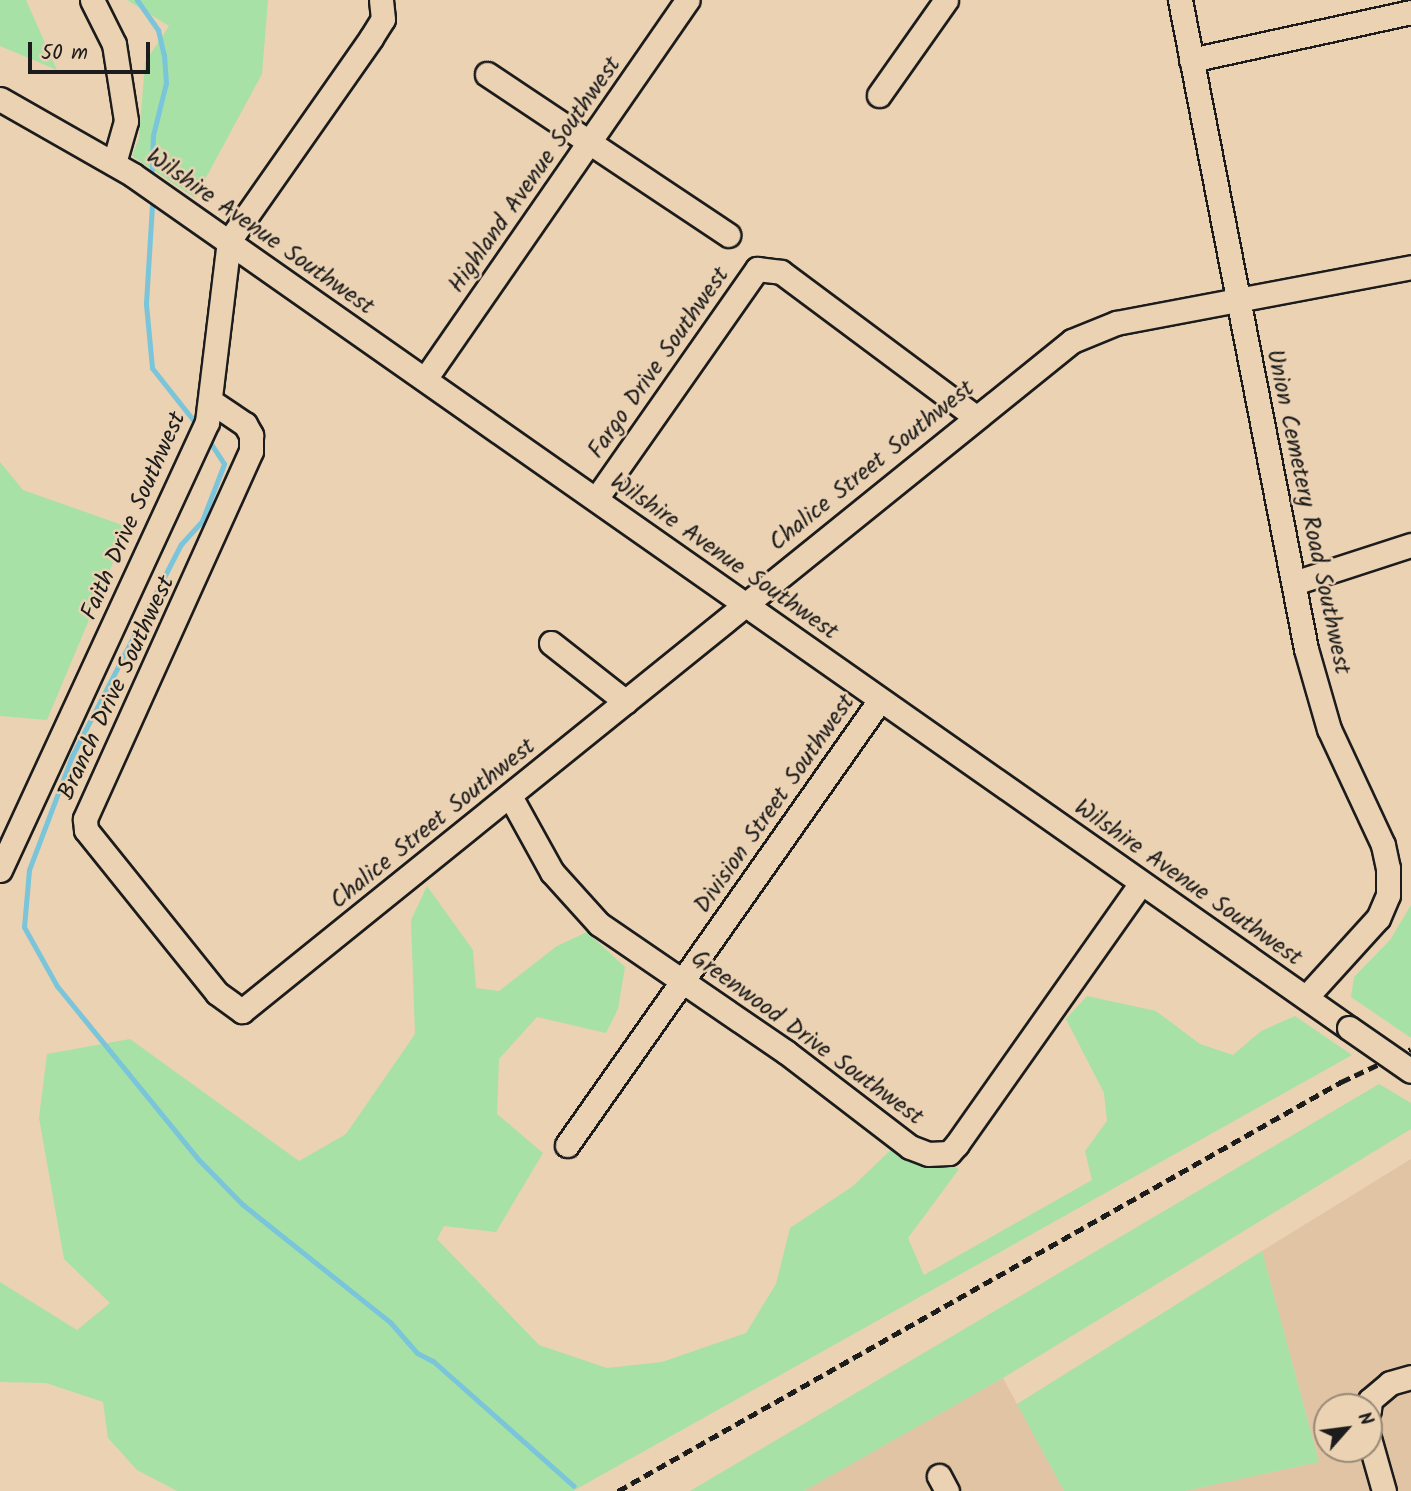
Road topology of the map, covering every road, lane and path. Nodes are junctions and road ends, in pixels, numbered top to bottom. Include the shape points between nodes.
1 (92, 0) edge
2 (381, 0) edge
3 (687, 0) edge
4 (946, 0) edge
5 (1180, 0) edge
6 (1411, 12) edge
7 (1191, 60) junction
8 (488, 74) dead end
9 (879, 95) dead end
10 (0, 99) edge
11 (590, 142) junction
12 (114, 163) junction
13 (728, 235) dead end
14 (229, 242) junction
15 (1411, 267) edge
16 (1239, 300) junction
17 (425, 379) junction
18 (974, 416) junction
19 (206, 421) junction
20 (596, 499) junction
21 (1411, 545) edge
22 (1294, 583) junction
23 (745, 605) junction
24 (551, 643) dead end
25 (880, 699) junction
26 (625, 702) junction
27 (510, 796) junction
28 (0, 870) edge
29 (1141, 883) junction
30 (683, 980) junction
31 (1306, 997) junction
32 (242, 1011) joint
33 (1411, 1071) edge
34 (567, 1145) dead end
35 (1411, 1377) edge
36 (1378, 1393) edge
37 (1376, 1463) edge
38 (1384, 1491) edge

1 - 12 street via 114,44 126,121
2 - 14 street, Faith Drive Southwest via 383,19
3 - 11 street, Highland Avenue Southwest
4 - 9 street
5 - 7 street, Union Cemetery Road Southwest
6 - 7 street
7 - 16 street, Union Cemetery Road Southwest
8 - 11 street
10 - 12 street, Wilshire Avenue Southwest
11 - 13 street
11 - 17 street, Highland Avenue Southwest
12 - 14 street, Wilshire Avenue Southwest
14 - 17 street, Wilshire Avenue Southwest
14 - 19 street, Faith Drive Southwest
15 - 16 street, Chalice Street Southwest
16 - 18 street, Chalice Street Southwest via 1097,330 1063,347
16 - 22 street, Union Cemetery Road Southwest
17 - 20 street, Wilshire Avenue Southwest
18 - 20 street, Fargo Drive Southwest via 780,272 757,269
18 - 23 street, Chalice Street Southwest
19 - 28 street, Faith Drive Southwest
19 - 32 street, Branch Drive Southwest via 245,424 251,451 85,819 86,830 217,993
20 - 23 street, Wilshire Avenue Southwest
21 - 22 street
22 - 31 street, Union Cemetery Road Southwest via 1329,729 1383,845 1388,867 1388,895 1378,918
23 - 25 street, Wilshire Avenue Southwest
23 - 26 street, Chalice Street Southwest
24 - 26 street
25 - 29 street, Wilshire Avenue Southwest
25 - 30 street, Division Street Southwest
26 - 27 street, Chalice Street Southwest
27 - 30 street, Greenwood Drive Southwest via 552,873 578,905
27 - 32 street, Chalice Street Southwest
29 - 30 street, Greenwood Drive Southwest via 949,1153 928,1154 910,1147
29 - 31 street, Wilshire Avenue Southwest
30 - 34 street, Division Street Southwest
31 - 33 street, Wilshire Avenue Southwest, bridge
35 - 36 street via 1390,1383
37 - 38 street

